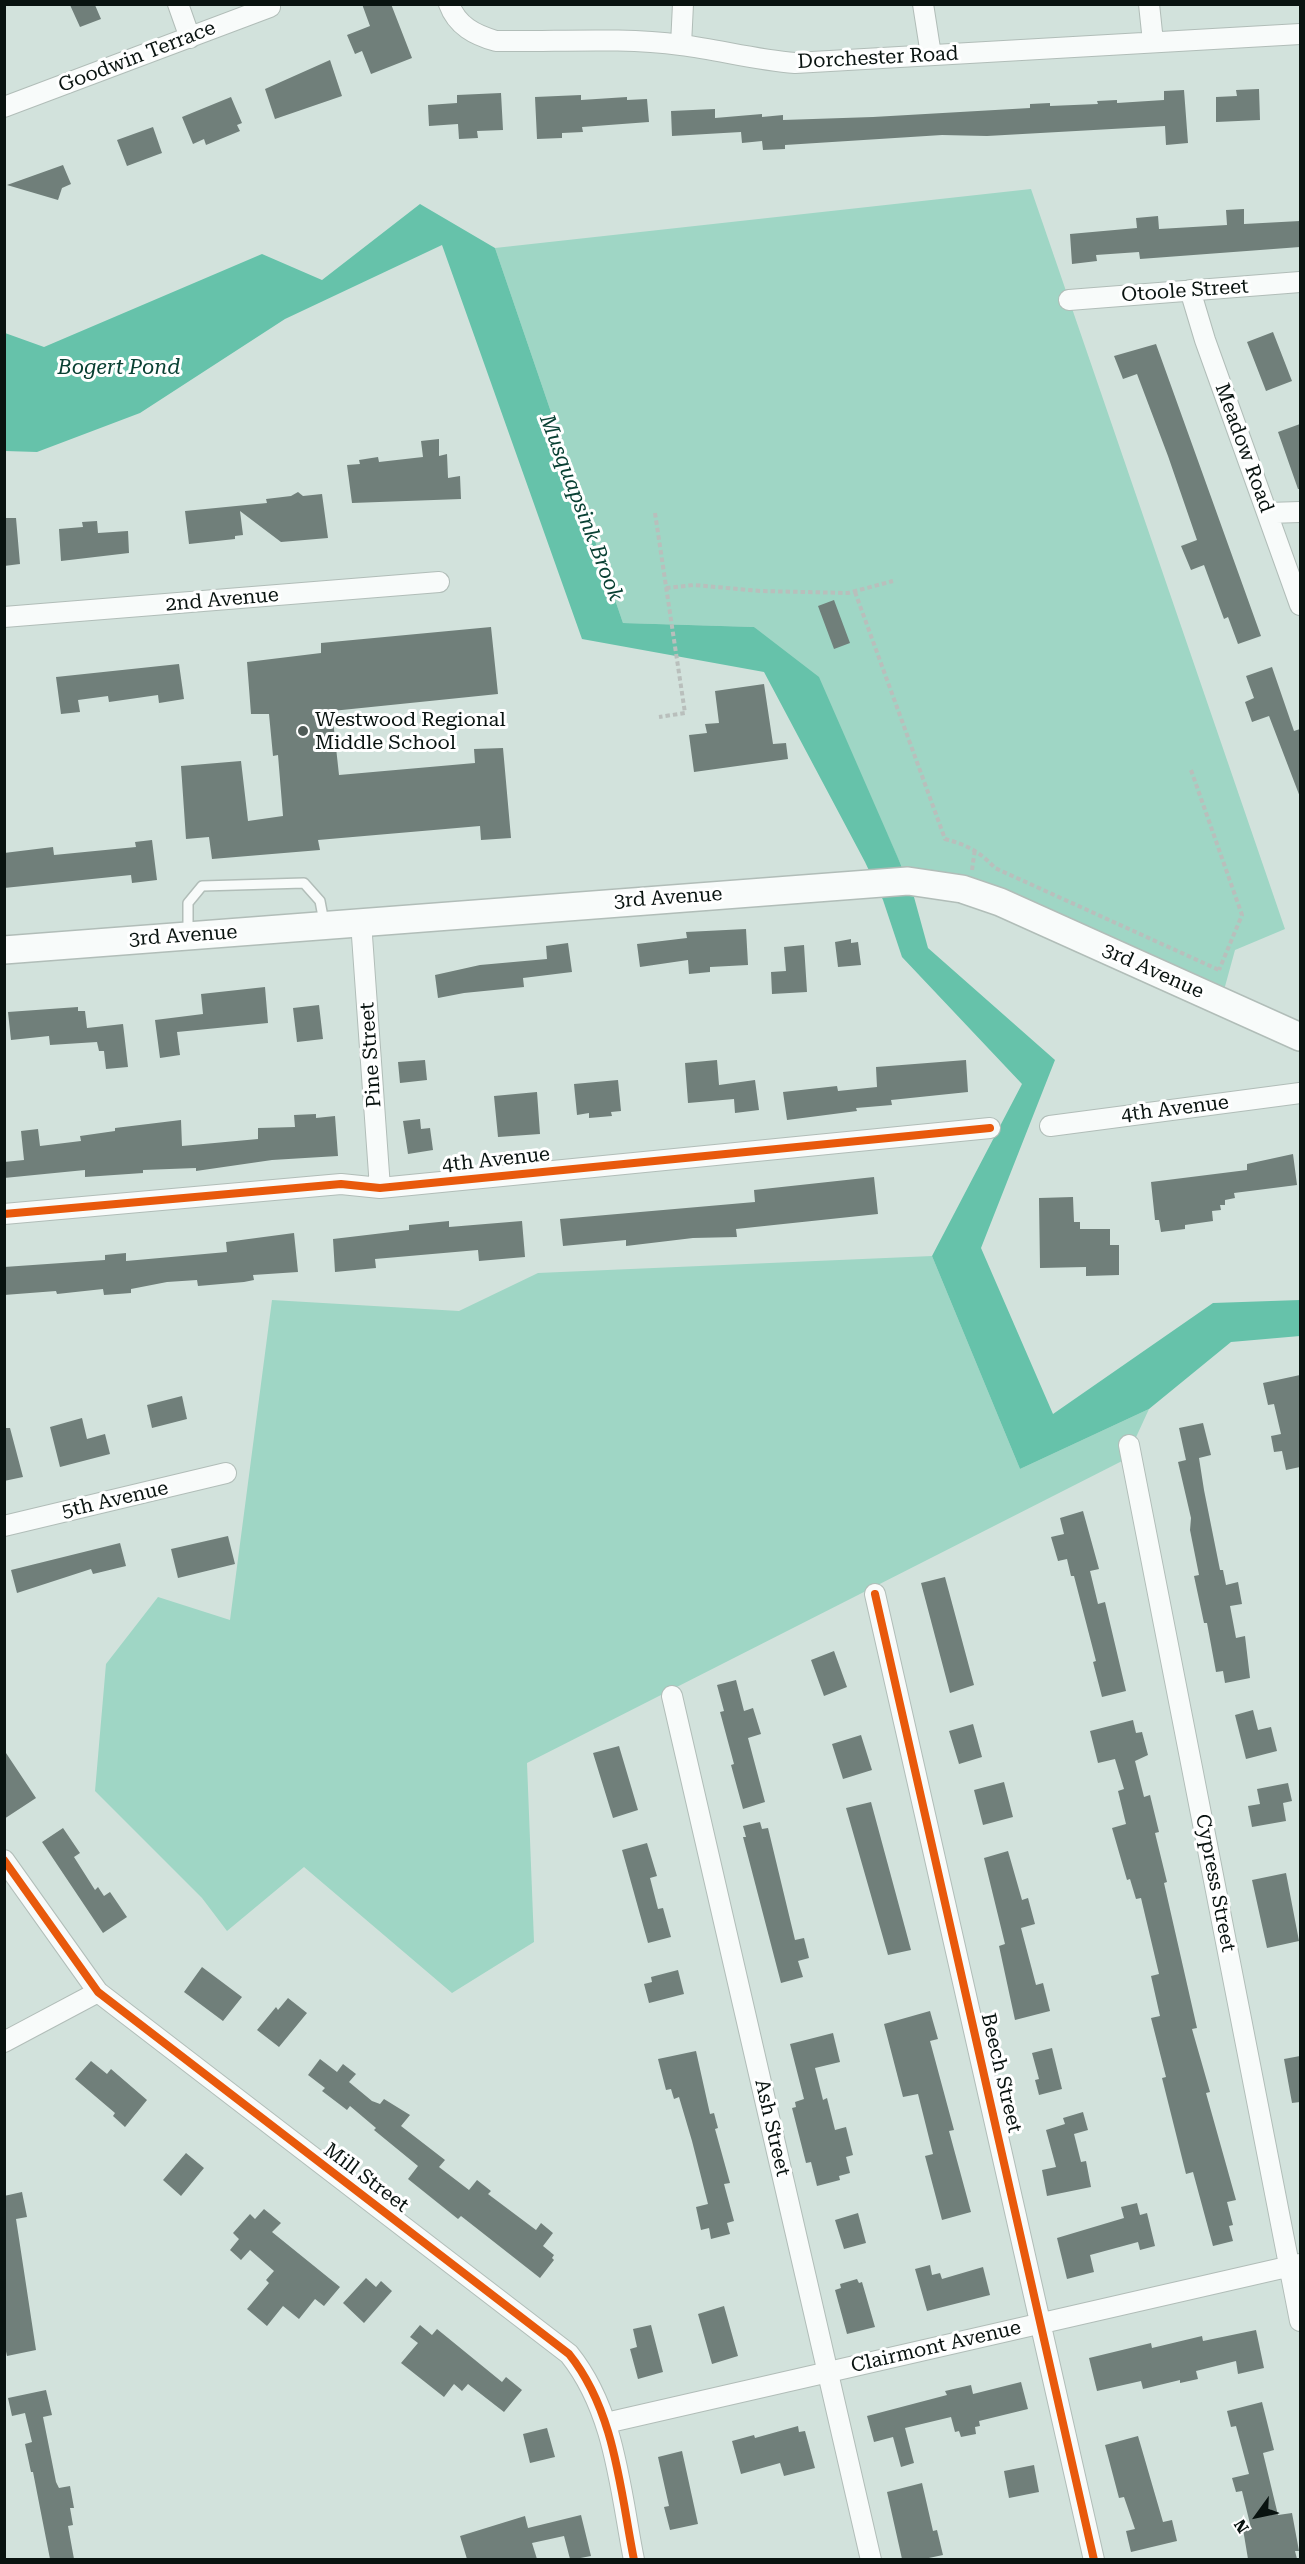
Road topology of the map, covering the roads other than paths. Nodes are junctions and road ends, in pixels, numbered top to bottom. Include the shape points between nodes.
1 (177, 4) edge
2 (449, 4) edge
3 (683, 4) edge
4 (923, 4) edge
5 (1149, 4) edge
6 (270, 8) dead end
7 (1300, 34) edge
8 (190, 38) junction
9 (1153, 42) junction
10 (681, 45) junction
11 (931, 56) junction
12 (4, 107) edge
13 (1300, 282) edge
14 (1190, 290) junction
15 (1069, 300) dead end
16 (1300, 512) edge
17 (1268, 513) junction
18 (439, 582) dead end
19 (1300, 605) edge
20 (4, 617) edge
21 (362, 922) junction
22 (325, 924) junction
23 (188, 935) junction
24 (4, 950) edge
25 (1300, 1037) edge
26 (1300, 1093) edge
27 (1050, 1126) dead end
28 (990, 1128) dead end
29 (380, 1188) junction
30 (4, 1214) edge
31 (1129, 1445) dead end
32 (226, 1473) dead end
33 (4, 1526) edge
34 (875, 1594) dead end
35 (672, 1696) dead end
36 (4, 1860) edge
37 (98, 1992) junction
38 (4, 2042) edge
39 (1295, 2265) edge
40 (1300, 2321) edge
41 (1041, 2323) junction
42 (828, 2372) junction
43 (606, 2423) junction
44 (633, 2559) edge
45 (871, 2559) edge
46 (1094, 2559) edge

1 - 8 street
2 - 10 street, Dorchester Road via 462,24 478,36 496,41
3 - 10 street
4 - 11 street
5 - 9 street
6 - 8 street, Goodwin Terrace
7 - 9 street, Dorchester Road
8 - 12 street, Goodwin Terrace
9 - 11 street, Dorchester Road
10 - 11 street, Dorchester Road via 795,63
13 - 14 street, Otoole Street
14 - 15 street, Otoole Street
14 - 17 street, Meadow Road
16 - 17 street
17 - 19 street, Meadow Road
18 - 20 street, 2nd Avenue
21 - 22 main road, 3rd Avenue
21 - 25 main road, 3rd Avenue via 908,881 962,889 1000,902
21 - 29 street, Pine Street
22 - 23 main road, 3rd Avenue
22 - 23 lane via 320,901 304,883 202,886 188,903
23 - 24 main road, 3rd Avenue
26 - 27 street, 4th Avenue
28 - 29 street, 4th Avenue
29 - 30 street, 4th Avenue via 341,1184
31 - 39 street, Cypress Street
32 - 33 street, 5th Avenue
34 - 41 street, Beech Street
35 - 42 street, Ash Street
36 - 37 street, Mill Street
37 - 38 street
37 - 43 street, Mill Street via 569,2354 596,2394
39 - 40 street, Cypress Street
39 - 41 street, Clairmont Avenue
41 - 42 street, Clairmont Avenue
41 - 46 street, Beech Street
42 - 43 street, Clairmont Avenue
42 - 45 street, Ash Street
43 - 44 street, Mill Street

